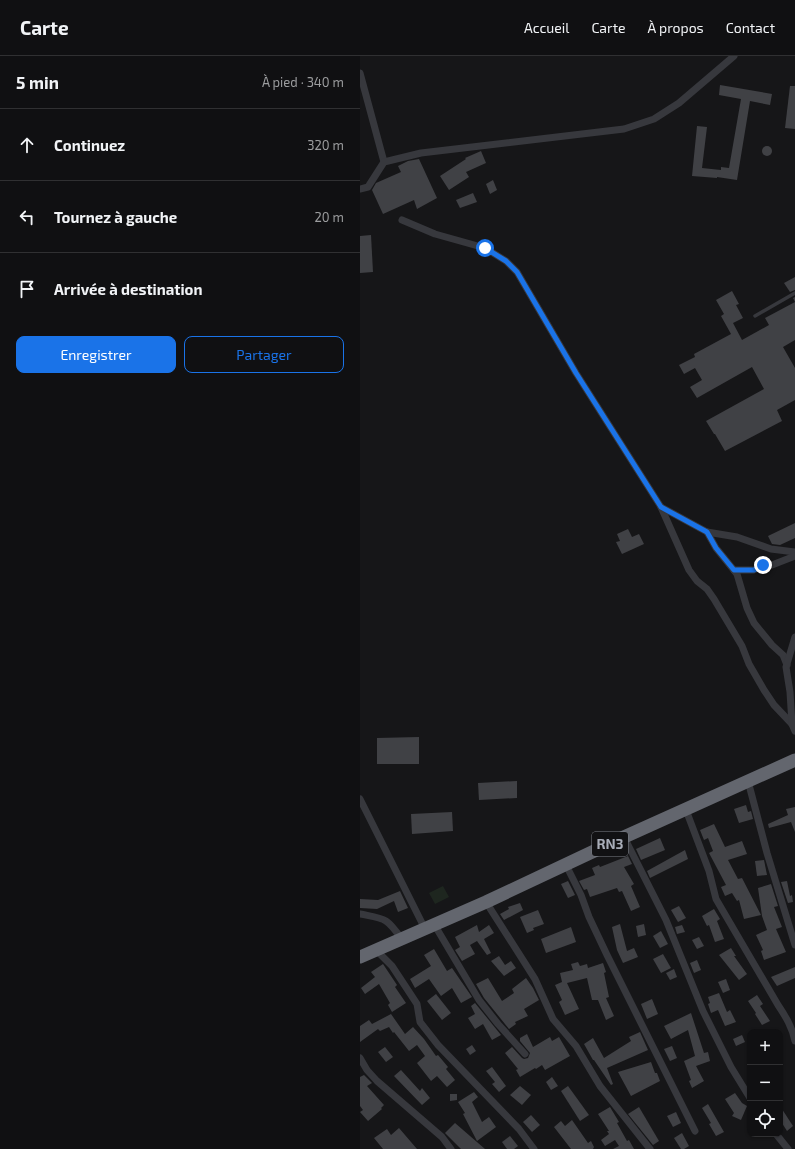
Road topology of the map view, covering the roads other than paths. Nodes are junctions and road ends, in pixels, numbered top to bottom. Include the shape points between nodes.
1 (734, 56) edge
2 (360, 73) edge
3 (384, 162) junction
4 (360, 189) edge
5 (402, 220) dead end
6 (795, 293) edge
7 (755, 316) dead end
8 (661, 507) junction
9 (707, 532) junction
10 (795, 552) edge
11 (795, 556) edge
12 (734, 570) junction
13 (795, 637) edge
14 (787, 665) junction
15 (792, 724) junction
16 (795, 731) edge
17 (795, 760) edge
18 (748, 781) junction
19 (360, 800) edge
20 (686, 810) junction
21 (624, 837) junction
22 (566, 865) junction
23 (486, 902) junction
24 (360, 914) edge
25 (430, 927) junction
26 (401, 938) junction
27 (795, 946) edge
28 (376, 950) junction
29 (360, 957) edge
30 (795, 1041) edge
31 (525, 1054) dead end
32 (360, 1058) edge
33 (747, 1093) edge
34 (695, 1131) dead end
35 (778, 1137) edge
36 (451, 1149) edge
37 (534, 1149) edge
38 (650, 1149) edge
39 (788, 1149) edge

1 - 3 street via 679,103 654,119 624,129 421,153
2 - 3 street
3 - 4 street via 368,187
5 - 8 street via 435,234 485,248 506,261 517,272 576,373
6 - 7 lane
8 - 9 street
8 - 15 street via 689,570 714,599 764,690
9 - 10 street
9 - 12 street
11 - 12 street via 754,570
12 - 14 street via 754,623 783,655
13 - 14 street
14 - 15 street
15 - 16 street
17 - 18 highway, RN3
18 - 20 highway, RN3
18 - 27 street
19 - 25 street
20 - 21 highway, RN3
20 - 30 street via 709,871 716,899 787,1018
21 - 22 highway, RN3
21 - 33 street via 666,920 703,1011
22 - 23 highway, RN3
22 - 34 street via 607,955
23 - 25 highway, RN3
23 - 38 street via 535,979 552,1019 576,1046 600,1086
24 - 26 street via 385,920
25 - 26 highway, RN3
25 - 31 street via 479,1000
26 - 28 highway, RN3
28 - 29 highway, RN3
28 - 37 street via 392,966 417,1004 420,1022 433,1039 519,1129
32 - 36 street via 377,1081 442,1137
35 - 39 street

